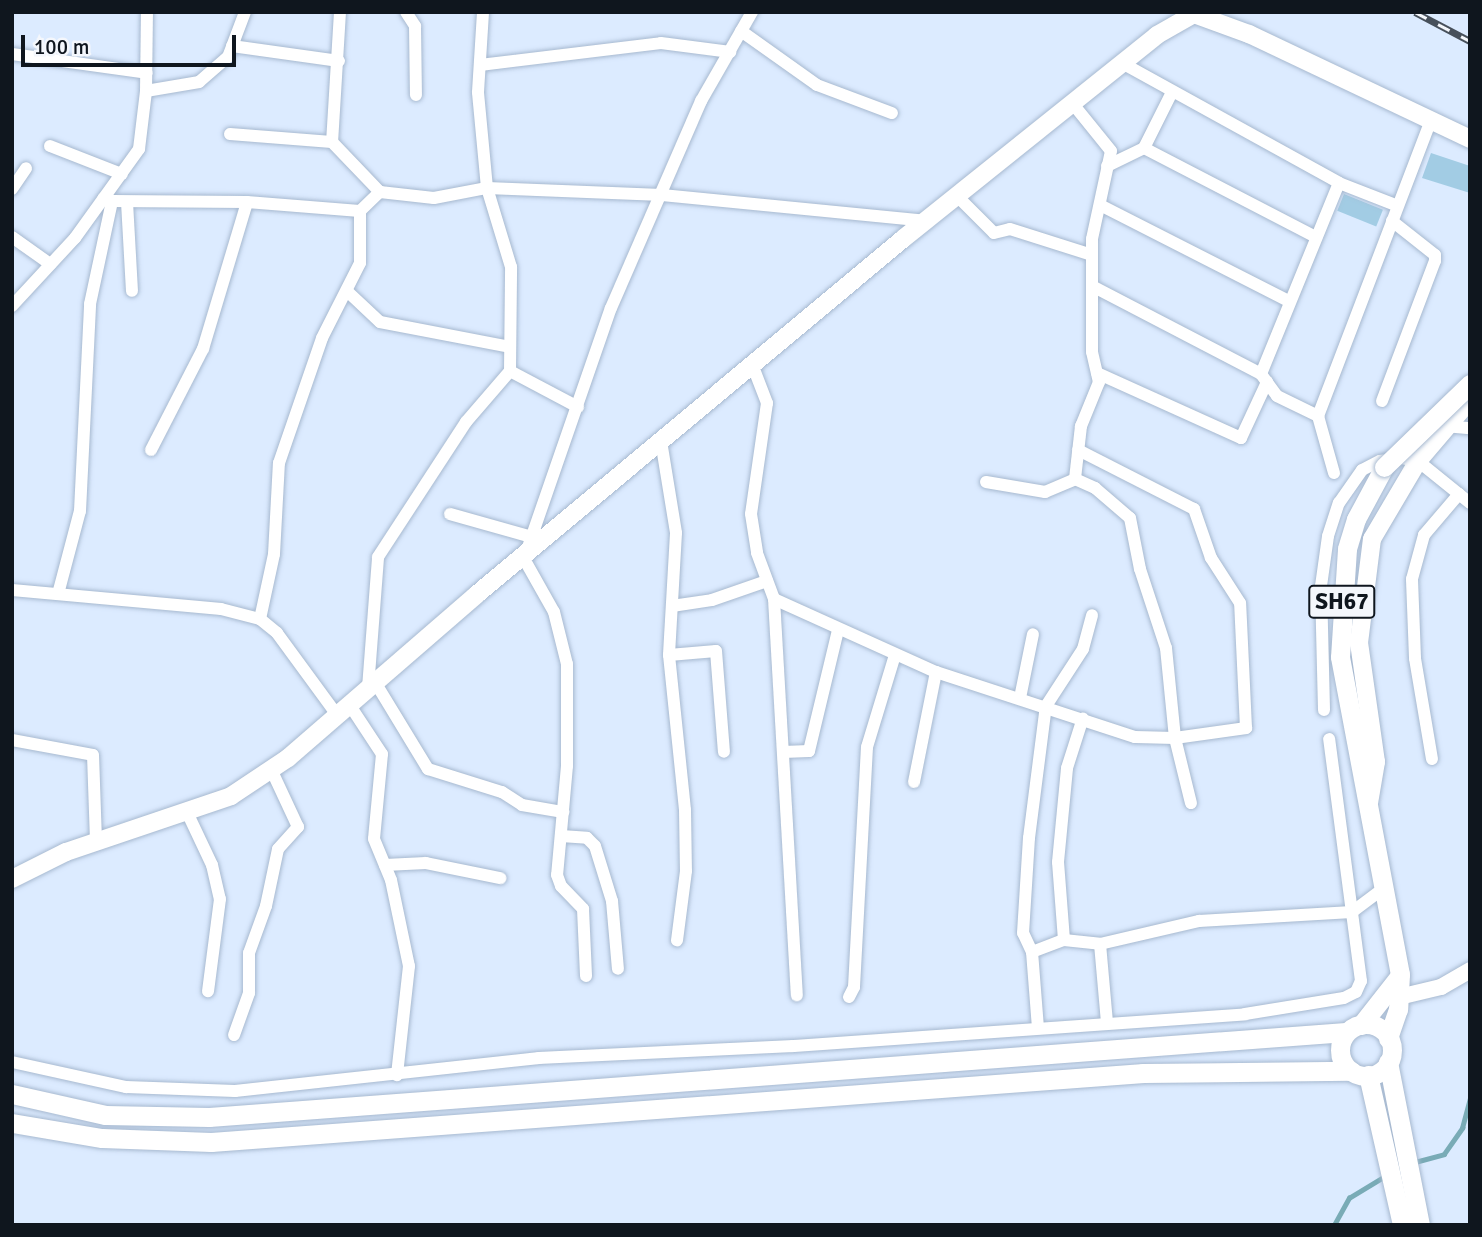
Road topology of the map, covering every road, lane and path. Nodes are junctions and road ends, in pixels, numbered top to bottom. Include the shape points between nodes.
1 (147, 12) edge
2 (245, 12) edge
3 (340, 12) edge
4 (406, 12) edge
5 (483, 12) edge
6 (752, 12) edge
7 (1192, 13) edge
8 (741, 31) junction
9 (233, 46) junction
10 (730, 51) junction
11 (12, 54) edge
12 (339, 61) junction
13 (1122, 63) junction
14 (480, 65) junction
15 (146, 73) junction
16 (146, 91) junction
17 (1171, 94) junction
18 (416, 95) dead end
19 (1073, 104) junction
20 (892, 113) dead end
21 (1430, 122) junction
22 (230, 134) dead end
23 (1470, 139) edge
24 (332, 142) junction
25 (50, 146) dead end
26 (1144, 148) junction
27 (1107, 166) junction
28 (26, 168) dead end
29 (122, 174) junction
30 (1339, 183) junction
31 (488, 188) junction
32 (12, 189) edge
33 (380, 192) junction
34 (662, 195) junction
35 (957, 196) junction
36 (108, 200) junction
37 (127, 202) junction
38 (247, 202) junction
39 (1100, 205) junction
40 (1398, 206) junction
41 (360, 211) junction
42 (925, 221) junction
43 (1392, 221) junction
44 (12, 237) edge
45 (1316, 237) junction
46 (1093, 255) junction
47 (50, 264) junction
48 (1092, 286) junction
49 (132, 290) dead end
50 (348, 292) junction
51 (1290, 302) junction
52 (12, 306) edge
53 (510, 347) junction
54 (751, 364) junction
55 (510, 371) junction
56 (1097, 373) junction
57 (1264, 378) junction
58 (1470, 384) edge
59 (1470, 400) edge
60 (1382, 401) dead end
61 (578, 408) junction
62 (1318, 416) junction
63 (1445, 426) junction
64 (1470, 429) edge
65 (661, 441) junction
66 (151, 450) dead end
67 (1078, 450) junction
68 (1418, 461) junction
69 (1334, 473) dead end
70 (1075, 479) junction
71 (986, 482) dead end
72 (1459, 494) junction
73 (1470, 503) edge
74 (450, 514) dead end
75 (532, 537) junction
76 (524, 557) junction
77 (767, 581) junction
78 (17, 591) edge
79 (58, 594) junction
80 (774, 598) junction
81 (12, 601) edge
82 (672, 606) junction
83 (1093, 615) dead end
84 (260, 619) junction
85 (838, 630) junction
86 (1033, 634) dead end
87 (669, 655) junction
88 (895, 655) junction
89 (936, 673) junction
90 (371, 685) junction
91 (1020, 698) junction
92 (1046, 706) junction
93 (343, 709) junction
94 (1324, 710) dead end
95 (1083, 718) junction
96 (1175, 738) junction
97 (1329, 738) dead end
98 (12, 740) edge
99 (724, 752) dead end
100 (783, 752) junction
101 (1432, 759) dead end
102 (271, 769) junction
103 (914, 782) dead end
104 (1191, 803) dead end
105 (1369, 804) junction
106 (186, 810) junction
107 (563, 812) junction
108 (561, 836) junction
109 (96, 841) junction
110 (385, 865) junction
111 (500, 877) dead end
112 (12, 879) edge
113 (1384, 888) junction
114 (1352, 912) junction
115 (677, 940) dead end
116 (1064, 940) junction
117 (1100, 944) junction
118 (1032, 952) junction
119 (618, 968) dead end
120 (1470, 970) edge
121 (1400, 974) junction
122 (586, 976) dead end
123 (208, 991) dead end
124 (797, 995) dead end
125 (849, 997) dead end
126 (1399, 997) junction
127 (1107, 1023) junction
128 (1038, 1028) junction
129 (1354, 1029) junction
130 (234, 1035) dead end
131 (1388, 1038) junction
132 (12, 1062) edge
133 (1388, 1062) junction
134 (1359, 1073) junction
135 (397, 1074) junction
136 (12, 1094) edge
137 (12, 1124) edge
138 (1401, 1178) junction
139 (1402, 1225) edge
140 (1420, 1225) edge

1 - 15 street
2 - 9 street
3 - 12 street
4 - 18 street via 415,26
5 - 14 street
6 - 8 street
7 - 13 main road
7 - 21 main road via 1249,34
8 - 10 street
8 - 20 street via 817,85
9 - 12 street
9 - 16 street via 228,57 199,82
10 - 14 street via 661,43
10 - 34 street via 701,101
11 - 15 street
12 - 24 street
13 - 17 street
13 - 19 main road
14 - 31 street
15 - 16 street
16 - 29 street via 139,149
17 - 26 street
17 - 30 street
19 - 27 street via 1111,151
19 - 35 main road
21 - 23 main road
21 - 40 street
22 - 24 street
24 - 33 street
25 - 29 street
26 - 27 street
26 - 45 street
27 - 39 street
28 - 32 street
29 - 36 street
30 - 40 street
30 - 45 street
31 - 33 street via 434,198
31 - 34 street
31 - 53 street via 511,267
33 - 41 street
34 - 42 street
34 - 61 street via 611,308
35 - 42 main road
35 - 46 street via 994,233 1010,229
36 - 37 street
36 - 47 street
36 - 79 street via 90,304 80,511
37 - 38 street
37 - 49 street
38 - 41 street
38 - 66 street via 203,349
39 - 46 street
39 - 51 street
40 - 43 street
41 - 50 street via 360,264
42 - 54 main road
43 - 60 street via 1435,255 1435,261
43 - 62 street
44 - 47 street
45 - 51 street
46 - 48 street
47 - 52 street
48 - 56 street via 1092,352
48 - 57 street
50 - 53 street via 380,322
50 - 84 street via 322,338 279,463 274,554
51 - 57 street
53 - 55 street
54 - 65 main road
54 - 77 street via 767,403 751,514
55 - 61 street
55 - 90 street via 466,422 378,557
56 - 57 street via 1241,438
56 - 67 street via 1099,382 1081,426
57 - 62 street via 1277,396
58 - 105 main road, SH67, bridge via 1384,467 1356,519 1342,593 1340,657 1353,745
59 - 63 main road
61 - 75 street
62 - 69 street
63 - 64 street
63 - 68 main road
65 - 76 main road
65 - 82 street via 676,533
67 - 70 street
67 - 96 street via 1194,509 1211,558 1240,603 1246,728
68 - 72 street
68 - 94 street via 1402,458 1371,465 1339,503 1328,536 1321,586
68 - 105 main road via 1372,539 1359,643 1376,762
70 - 71 street via 1045,492
70 - 96 street via 1095,488 1129,518 1166,648
72 - 73 street
72 - 101 street via 1424,535 1412,579 1415,658
74 - 75 street
75 - 76 street
76 - 90 main road
76 - 107 street via 554,612 567,664
77 - 80 street
77 - 82 street via 712,600
78 - 79 street
78 - 81 street
79 - 84 street via 222,608
80 - 85 street
80 - 100 street
82 - 87 street
83 - 92 street via 1083,649
84 - 93 street
85 - 88 street
85 - 100 street via 809,751
86 - 91 street
87 - 99 street via 716,651
87 - 115 street via 685,810 686,871
88 - 89 street
88 - 125 street via 867,747 854,987
89 - 91 street
89 - 103 street
90 - 93 main road
90 - 107 street via 428,769 502,792 522,805
91 - 92 street
92 - 95 street
92 - 118 street via 1028,847 1024,933
93 - 102 main road
93 - 110 street via 382,754 374,839
95 - 96 street via 1135,737
95 - 116 street via 1067,768 1058,862
96 - 104 street
97 - 114 street
98 - 109 street via 93,755
100 - 124 street
102 - 106 main road via 231,796
102 - 130 street via 298,827 278,849 266,906 249,953 249,993
105 - 113 main road, SH67
106 - 109 main road
106 - 123 street via 212,865 220,899
107 - 108 street
108 - 119 street via 587,838 595,846 612,901
108 - 122 street via 558,881 583,909
109 - 112 main road
110 - 111 street via 426,863
110 - 135 street via 409,966
113 - 114 street
113 - 121 main road, SH67
114 - 117 street via 1199,921
114 - 127 street via 1361,981 1349,996 1245,1014
116 - 117 street
116 - 118 street
117 - 127 street
118 - 128 street
120 - 126 street via 1441,987
121 - 126 main road, SH67
121 - 129 main road via 1386,999
126 - 131 main road, SH67
127 - 128 street
128 - 135 street via 539,1058
129 - 131 main road via 1374,1026
129 - 134 main road via 1340,1053
129 - 136 main road via 209,1117 105,1115
131 - 133 main road
132 - 135 street via 126,1087 223,1091
133 - 134 main road
133 - 138 main road via 1402,1140
134 - 137 main road via 1143,1073 211,1142 103,1138
134 - 138 main road
138 - 139 main road
138 - 140 main road

